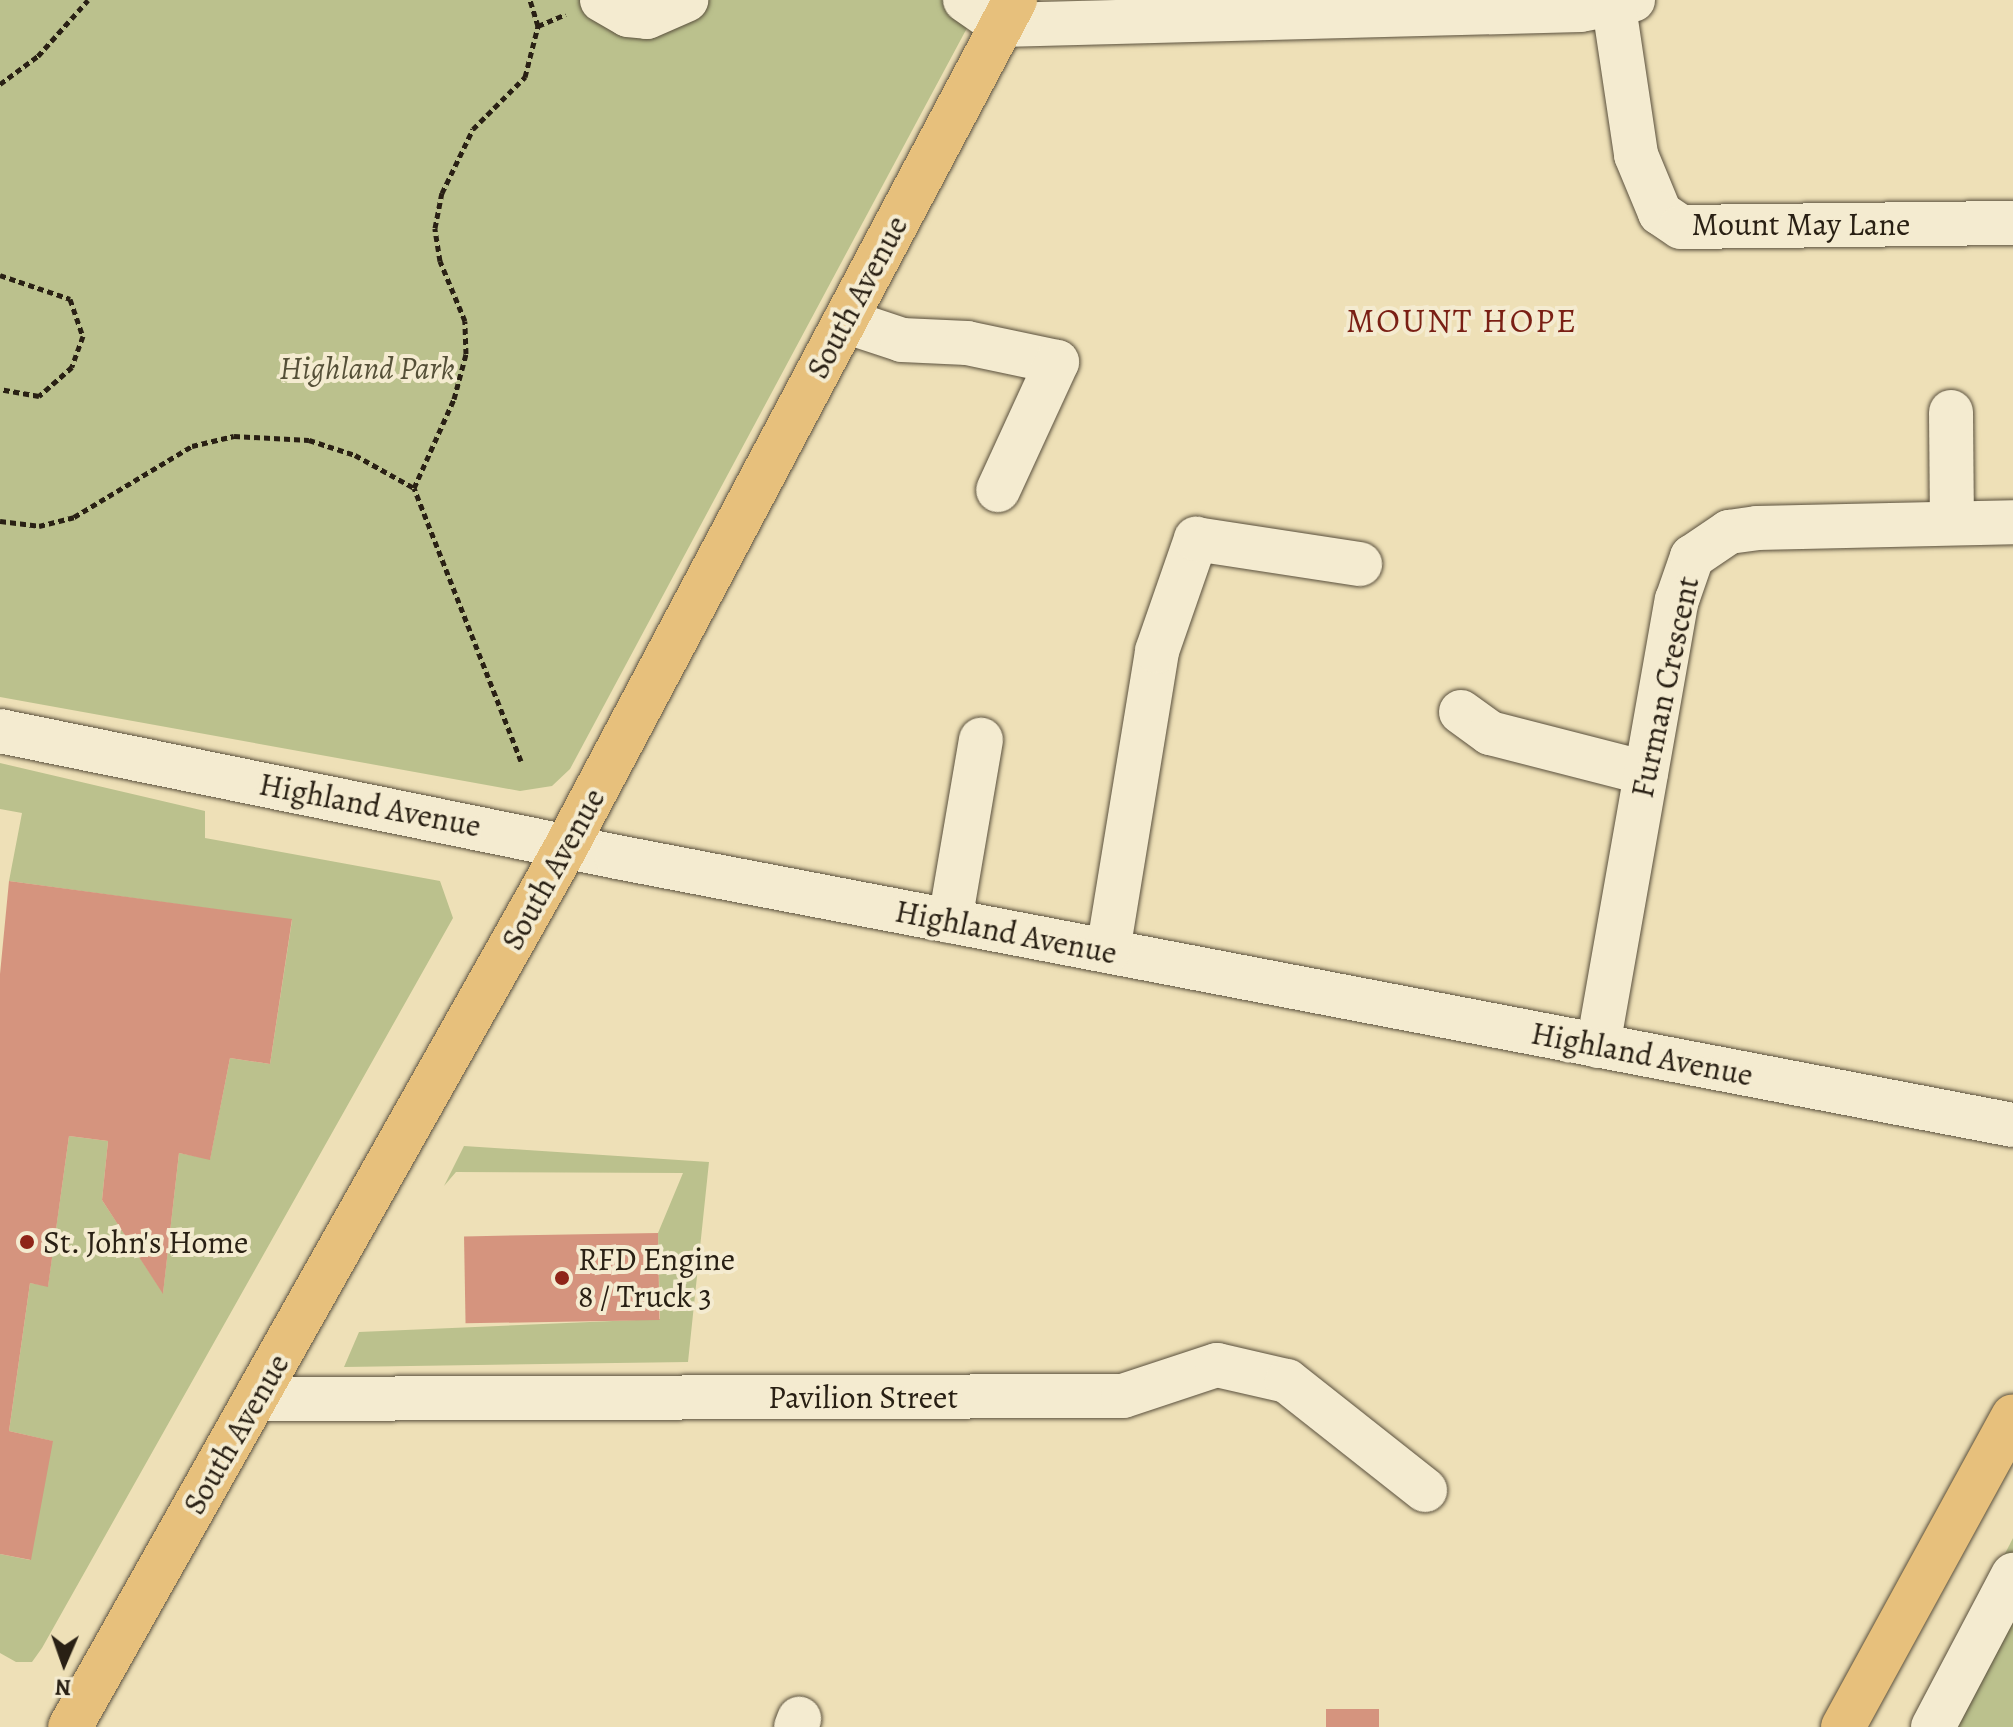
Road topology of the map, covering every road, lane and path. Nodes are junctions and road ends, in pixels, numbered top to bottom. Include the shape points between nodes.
1 (88, 0) edge
2 (530, 0) edge
3 (686, 0) edge
4 (965, 0) edge
5 (1624, 3) edge
6 (588, 5) edge
7 (1008, 13) edge
8 (538, 26) junction
9 (0, 84) edge
10 (2013, 223) edge
11 (0, 275) edge
12 (845, 321) junction
13 (0, 389) edge
14 (1951, 412) dead end
15 (414, 488) junction
16 (998, 490) dead end
17 (0, 521) edge
18 (2013, 522) edge
19 (1952, 523) junction
20 (1360, 564) dead end
21 (1461, 712) dead end
22 (0, 731) edge
23 (981, 740) dead end
24 (521, 761) dead end
25 (1646, 773) junction
26 (566, 847) junction
27 (950, 921) junction
28 (1108, 951) junction
29 (1598, 1046) junction
30 (2013, 1125) edge
31 (256, 1399) junction
32 (2013, 1417) edge
33 (1425, 1490) dead end
34 (2013, 1575) edge
35 (70, 1727) edge
36 (1843, 1727) edge
37 (1933, 1727) edge

1 - 9 path via 48,48
2 - 8 path
3 - 6 street via 647,17
4 - 7 street
5 - 7 street
5 - 10 street, Mount May Lane via 1636,155 1660,213 1681,227
6 - 8 path
7 - 12 main road, South Avenue
8 - 15 path via 525,77 473,129 442,193 436,239 465,321 466,354 454,399
11 - 13 path via 70,299 83,336 72,367 39,396
12 - 16 street via 902,340 967,343 1057,362
12 - 26 main road, South Avenue
14 - 19 street
15 - 17 path via 355,455 309,440 234,436 192,446 74,517 39,526
15 - 24 path
18 - 19 street, Furman Crescent
19 - 25 street, Furman Crescent via 1757,528 1706,543 1692,557 1677,600
20 - 28 street via 1196,539 1157,651
21 - 25 street via 1490,733
22 - 26 street, Highland Avenue
23 - 27 street
25 - 29 street, Furman Crescent
26 - 27 street, Highland Avenue
26 - 31 main road, South Avenue
27 - 28 street, Highland Avenue
28 - 29 street, Highland Avenue
29 - 30 street, Highland Avenue
31 - 33 street, Pavilion Street via 1123,1396 1217,1365 1287,1381
31 - 35 main road, South Avenue
32 - 36 main road
34 - 37 street

